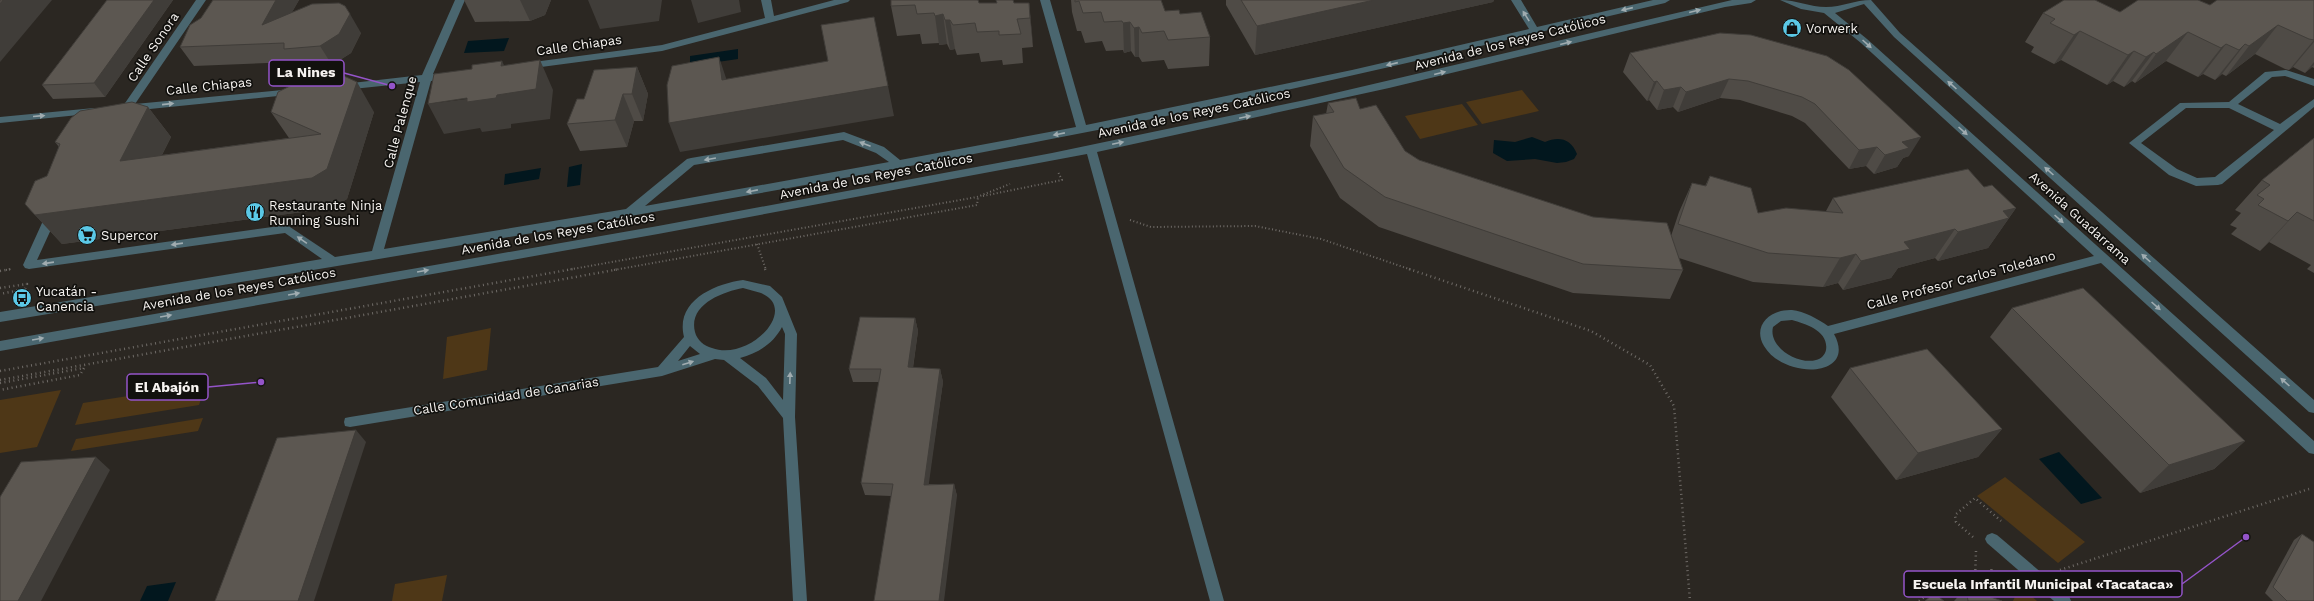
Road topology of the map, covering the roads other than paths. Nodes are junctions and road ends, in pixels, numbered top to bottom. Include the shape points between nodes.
1 (201, 0) edge
2 (460, 0) edge
3 (766, 0) edge
4 (845, 0) edge
5 (1045, 0) edge
6 (1516, 0) edge
7 (1665, 0) edge
8 (1751, 0) edge
9 (1785, 0) edge
10 (1865, 0) edge
11 (1826, 10) junction
12 (770, 20) junction
13 (1535, 31) junction
14 (515, 68) edge
15 (461, 75) edge
16 (426, 79) junction
17 (2314, 83) edge
18 (336, 88) edge
19 (305, 91) edge
20 (2314, 102) edge
21 (2231, 105) junction
22 (127, 108) junction
23 (0, 120) edge
24 (1082, 129) junction
25 (2280, 129) junction
26 (1091, 149) junction
27 (898, 164) junction
28 (57, 203) edge
29 (629, 213) junction
30 (378, 255) junction
31 (2103, 258) junction
32 (334, 262) junction
33 (780, 304) junction
34 (0, 317) edge
35 (1826, 331) junction
36 (690, 338) junction
37 (0, 346) edge
38 (721, 355) junction
39 (662, 371) junction
40 (2314, 408) edge
41 (789, 417) junction
42 (350, 422) dead end
43 (2314, 449) edge
44 (1992, 539) dead end
45 (800, 601) edge
46 (1217, 601) edge
47 (2064, 601) edge

1 - 22 street, Calle Sonora
2 - 16 street, Calle Palenque
3 - 12 street
4 - 12 street, Calle Chiapas
5 - 24 street
13 -> 6 street
7 -> 13 street, Avenida de los Reyes Católicos
26 -> 8 street, Avenida de los Reyes Católicos via 1366,91 1725,4
9 - 11 street via 1808,8
10 - 11 street via 1842,10
40 -> 10 street, Avenida Guadarrama via 1924,60
11 -> 31 street, Avenida Guadarrama via 1864,41
12 - 14 street, Calle Chiapas via 662,48
13 -> 24 street, Avenida de los Reyes Católicos via 1352,73
15 - 16 street
16 - 18 street
16 - 30 street, Calle Palenque
17 - 21 street via 2286,73 2269,74
22 -> 19 street, Calle Chiapas
20 - 25 street
21 - 25 street
21 - 25 street via 2184,105 2134,142 2173,172 2196,182 2218,181
23 -> 22 street, Calle Chiapas
24 -> 27 street, Avenida de los Reyes Católicos
37 -> 26 street, Avenida de los Reyes Católicos via 705,222
26 - 46 street
27 -> 29 street, Avenida de los Reyes Católicos
27 -> 29 street via 880,150 844,136 691,162
32 -> 28 street via 287,229 29,265
29 - 30 street, Avenida de los Reyes Católicos
30 - 32 street, Avenida de los Reyes Católicos
31 - 35 street, Calle Profesor Carlos Toledano
31 -> 43 street, Avenida Guadarrama
32 - 34 street, Avenida de los Reyes Católicos
33 - 36 street via 775,296 756,286 743,284 716,291 704,298 692,312 687,328
33 - 38 street via 782,314 773,334 751,350
41 -> 33 street via 791,334
35 - 35 street via 1834,346 1833,354 1829,360 1812,366 1788,360 1769,344 1766,335 1766,327 1771,320 1780,316 1804,317
36 - 38 street via 696,346
36 - 39 street
39 -> 38 street, Calle Comunidad de Canarias
38 - 41 street via 762,382
39 - 42 street, Calle Comunidad de Canarias
41 - 45 street
44 - 47 street

